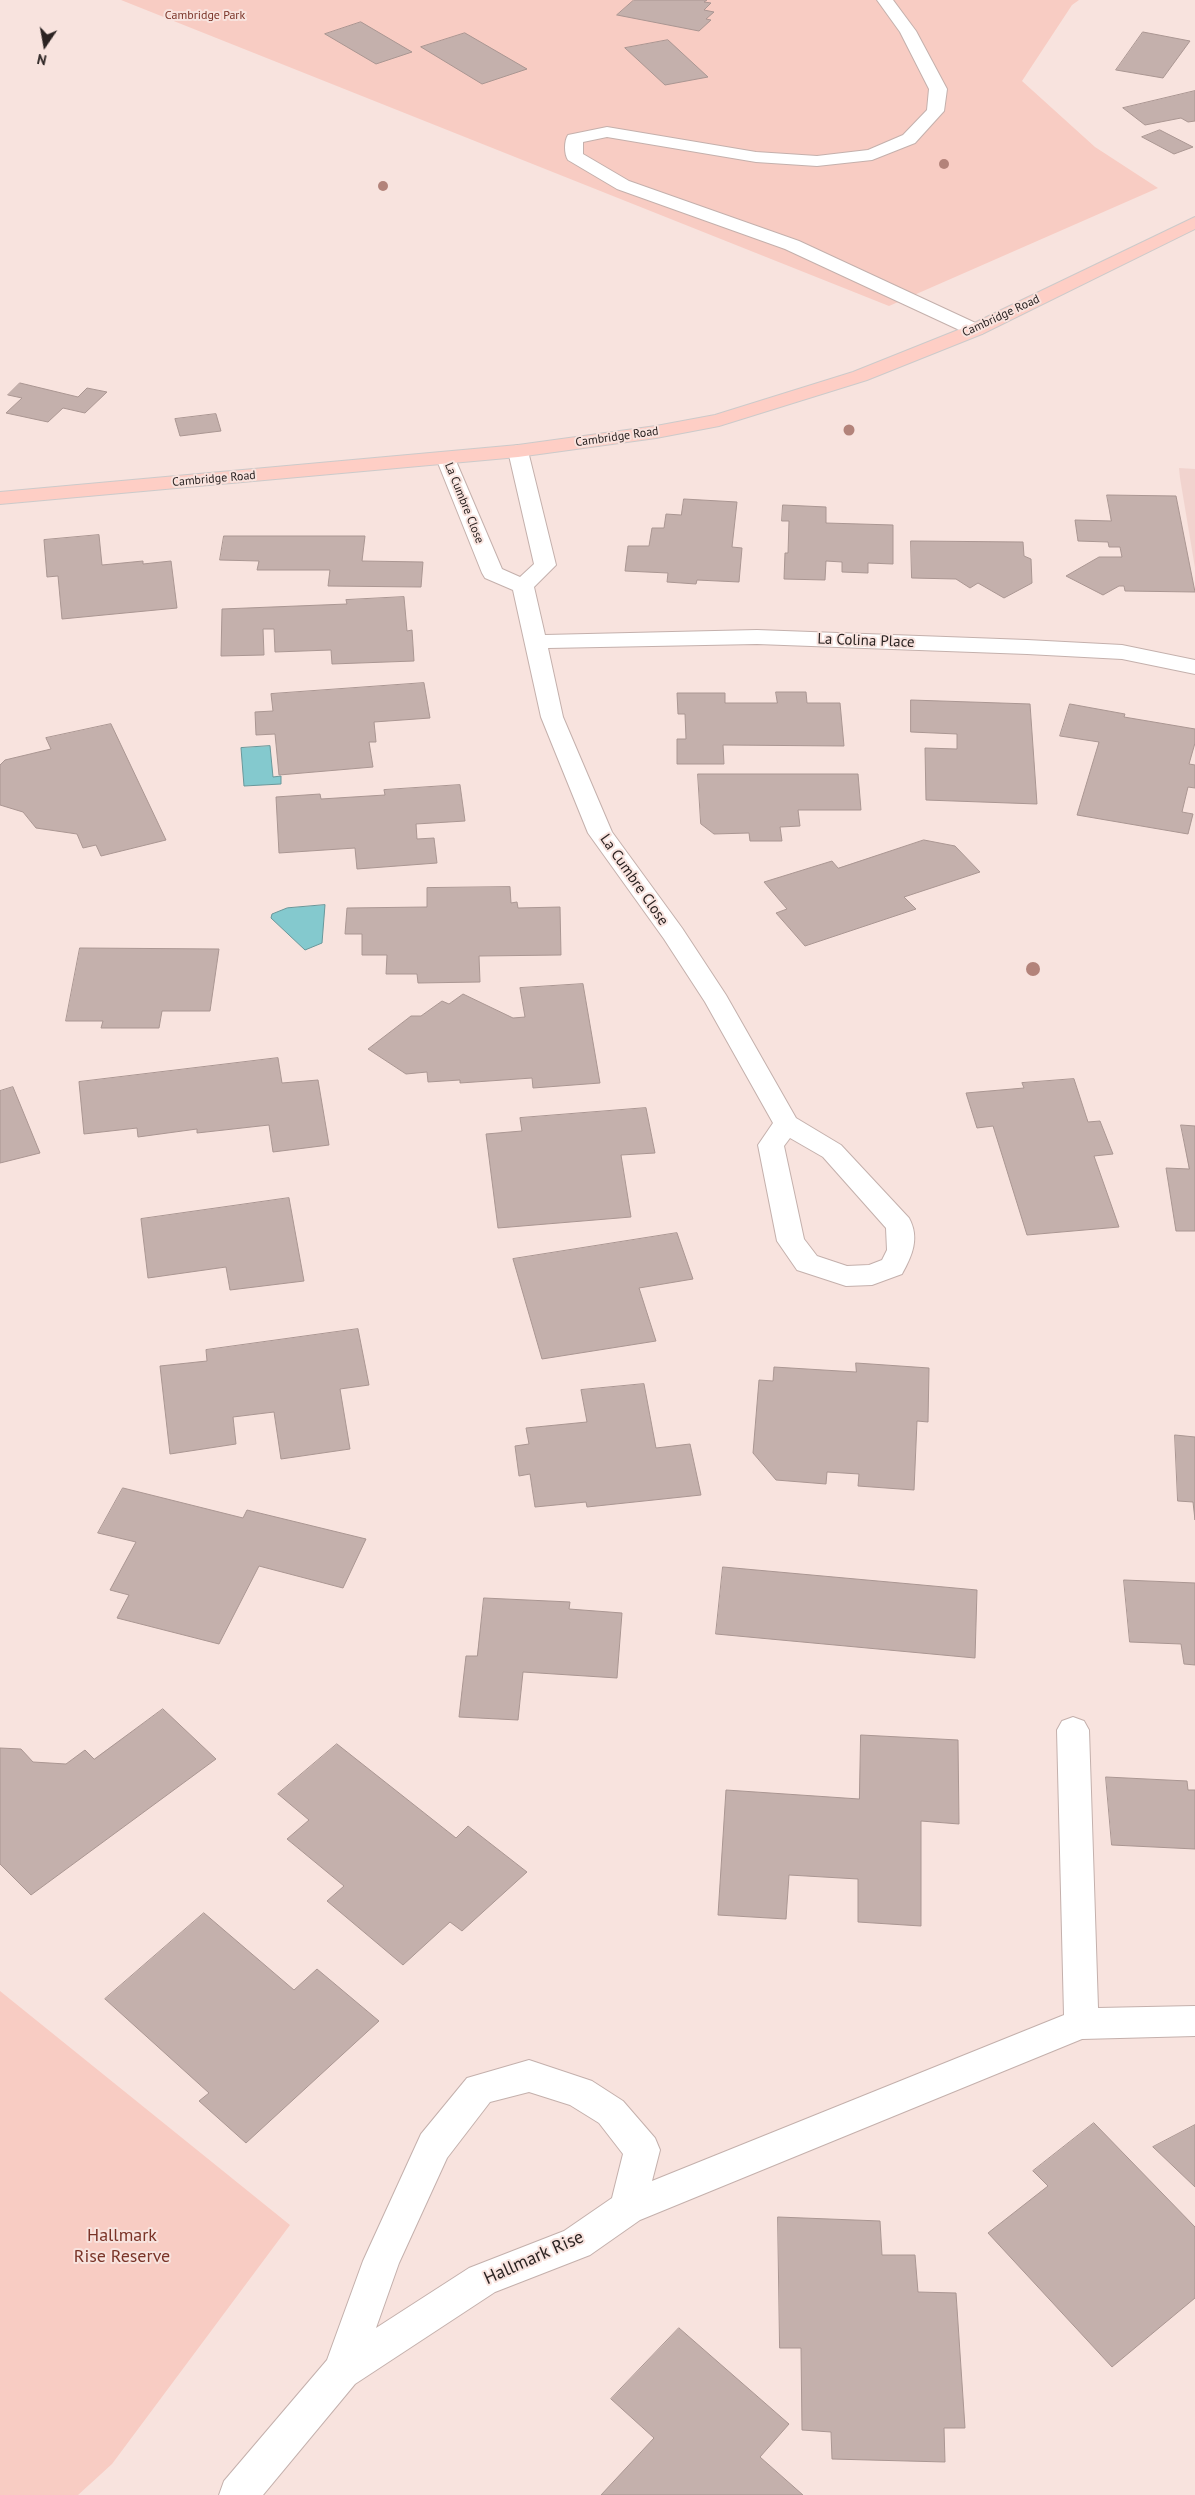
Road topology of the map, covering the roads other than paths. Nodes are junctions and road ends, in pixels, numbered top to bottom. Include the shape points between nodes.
1 (887, 0) edge
2 (1195, 222) edge
3 (975, 330) junction
4 (518, 451) junction
5 (446, 458) junction
6 (0, 498) edge
7 (523, 586) junction
8 (534, 642) junction
9 (1195, 666) edge
10 (786, 1124) junction
11 (1073, 1730) dead end
12 (1195, 2020) edge
13 (1081, 2024) junction
14 (627, 2208) junction
15 (342, 2371) junction
16 (238, 2495) edge

1 - 3 street via 908,30 938,89 935,111 909,140 872,155 816,161 756,157 607,132 574,139 574,156 623,185 792,245
2 - 3 main road, Cambridge Road
3 - 4 main road, Cambridge Road via 860,376 718,420
4 - 5 main road, Cambridge Road
4 - 7 street via 545,565
5 - 6 main road, Cambridge Road
5 - 7 street, La Cumbre Close via 493,573
7 - 8 street, La Cumbre Close
8 - 9 street, La Colina Place via 757,637 1122,652
8 - 10 street, La Cumbre Close via 552,717 600,833 717,1001
10 - 10 street via 832,1151 900,1225 901,1250 892,1267 872,1275 846,1276 807,1263 790,1241 771,1145
11 - 13 street
12 - 13 street
13 - 14 street
14 - 15 street, Hallmark Rise via 577,2243 482,2280
14 - 15 street, Hallmark Rise via 642,2150 612,2112 580,2092 529,2076 479,2089 434,2146 381,2261
15 - 16 street, Hallmark Rise

